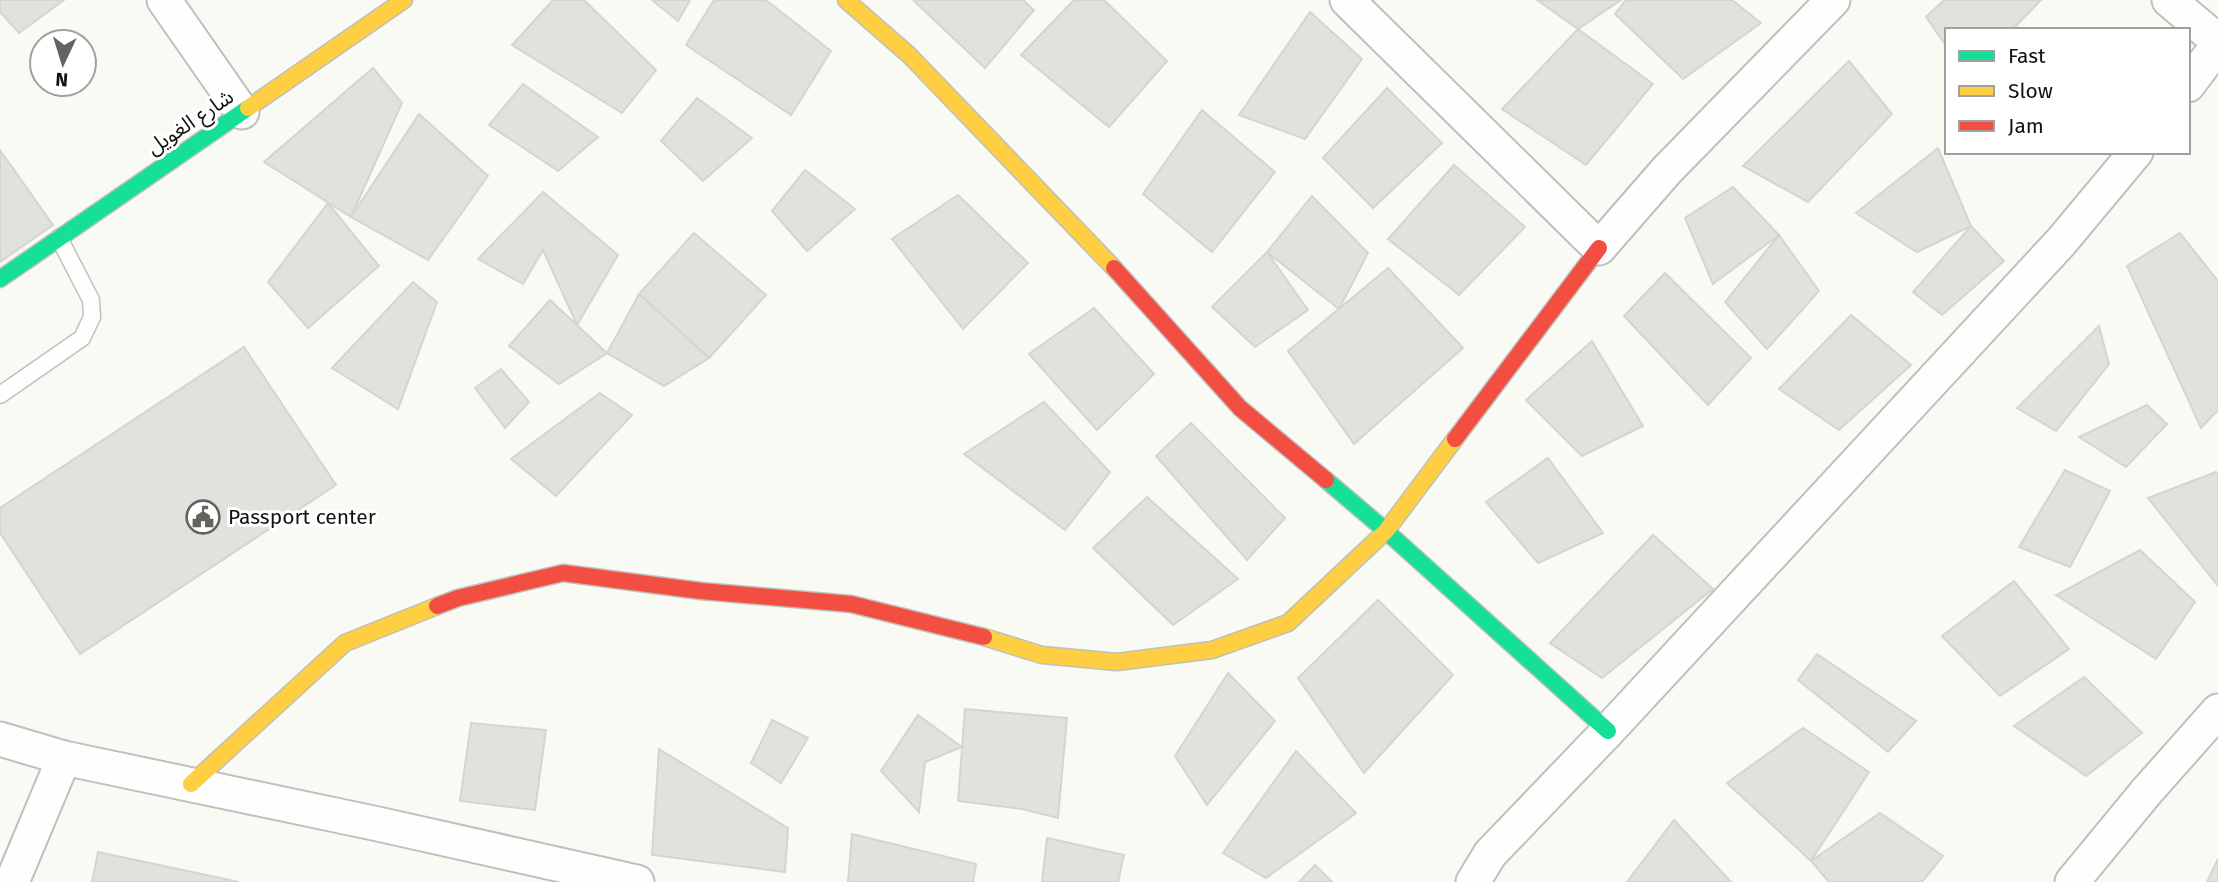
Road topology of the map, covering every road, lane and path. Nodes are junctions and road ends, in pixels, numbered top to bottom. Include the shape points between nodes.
1 (164, 0) edge
2 (404, 0) edge
3 (846, 0) edge
4 (1347, 0) edge
5 (1833, 0) edge
6 (2169, 0) edge
7 (2218, 43) edge
8 (2190, 82) edge
9 (243, 112) junction
10 (2134, 154) edge
11 (59, 238) junction
12 (1599, 248) junction
13 (0, 279) edge
14 (0, 395) edge
15 (1386, 531) junction
16 (2218, 712) edge
17 (1608, 731) junction
18 (4, 735) edge
19 (64, 758) junction
20 (191, 785) junction
21 (12, 882) edge
22 (637, 882) edge
23 (1473, 882) edge
24 (2072, 882) edge

1 - 9 street
2 - 9 street, شارع الغويل
3 - 15 street via 909,55 1136,291 1240,408
4 - 12 street
5 - 12 street via 1667,170
6 - 7 street
7 - 8 street
9 - 11 street, شارع الغويل
10 - 17 street via 2061,242
11 - 13 street, شارع الغويل
11 - 14 lane via 91,300 92,317 82,338
12 - 15 street
15 - 17 street
15 - 20 street via 1288,623 1212,650 1117,662 1042,656 955,628 851,604 563,573 458,598 345,643
16 - 24 street
17 - 23 street via 1490,854
18 - 19 street
19 - 20 street
19 - 21 street
20 - 22 street

